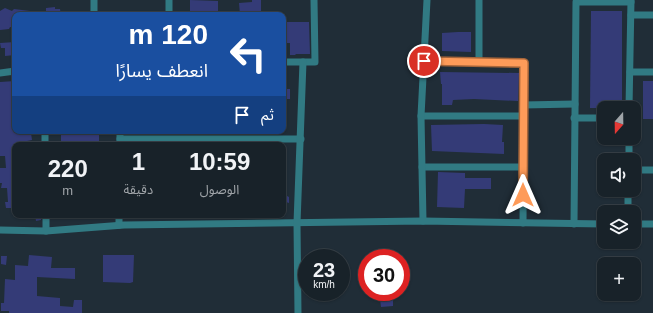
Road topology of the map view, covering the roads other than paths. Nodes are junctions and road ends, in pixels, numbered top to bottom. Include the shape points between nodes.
1 (94, 0) edge
2 (169, 0) edge
3 (314, 0) edge
4 (427, 0) edge
5 (479, 0) edge
6 (631, 1) edge
7 (94, 12) edge
8 (168, 12) edge
9 (631, 15) junction
10 (653, 15) edge
11 (424, 61) junction
12 (286, 62) edge
13 (303, 62) junction
14 (478, 62) junction
15 (12, 71) edge
16 (630, 72) junction
17 (653, 72) edge
18 (0, 73) edge
19 (630, 101) edge
20 (575, 104) junction
21 (523, 105) junction
22 (421, 116) junction
23 (523, 116) junction
24 (574, 118) junction
25 (597, 118) edge
26 (301, 139) junction
27 (120, 142) edge
28 (524, 166) junction
29 (422, 167) junction
30 (641, 170) edge
31 (653, 170) edge
32 (46, 218) edge
33 (120, 218) edge
34 (423, 221) junction
35 (297, 223) junction
36 (523, 223) junction
37 (574, 224) junction
38 (597, 224) edge
39 (641, 224) edge
40 (653, 224) edge
41 (119, 225) junction
42 (0, 230) edge
43 (46, 231) junction
44 (298, 313) edge

1 - 7 street
2 - 8 street
3 - 13 street via 315,62
4 - 11 street
5 - 14 street
6 - 9 street
6 - 20 street via 576,2
9 - 10 street
9 - 16 street
11 - 14 street
11 - 22 street
12 - 13 street
13 - 26 street
14 - 21 street via 524,63
15 - 18 street
16 - 17 street
16 - 19 street
20 - 21 street
20 - 24 street
21 - 23 street
22 - 23 street
22 - 29 street
23 - 28 street
24 - 25 street
24 - 37 street
26 - 27 street
26 - 35 street
28 - 29 street
28 - 36 street
29 - 34 street
30 - 31 street
32 - 43 street
33 - 41 street
34 - 35 street
34 - 36 street
35 - 41 street
35 - 44 street
36 - 37 street
37 - 38 street
39 - 40 street
41 - 43 street
42 - 43 street

